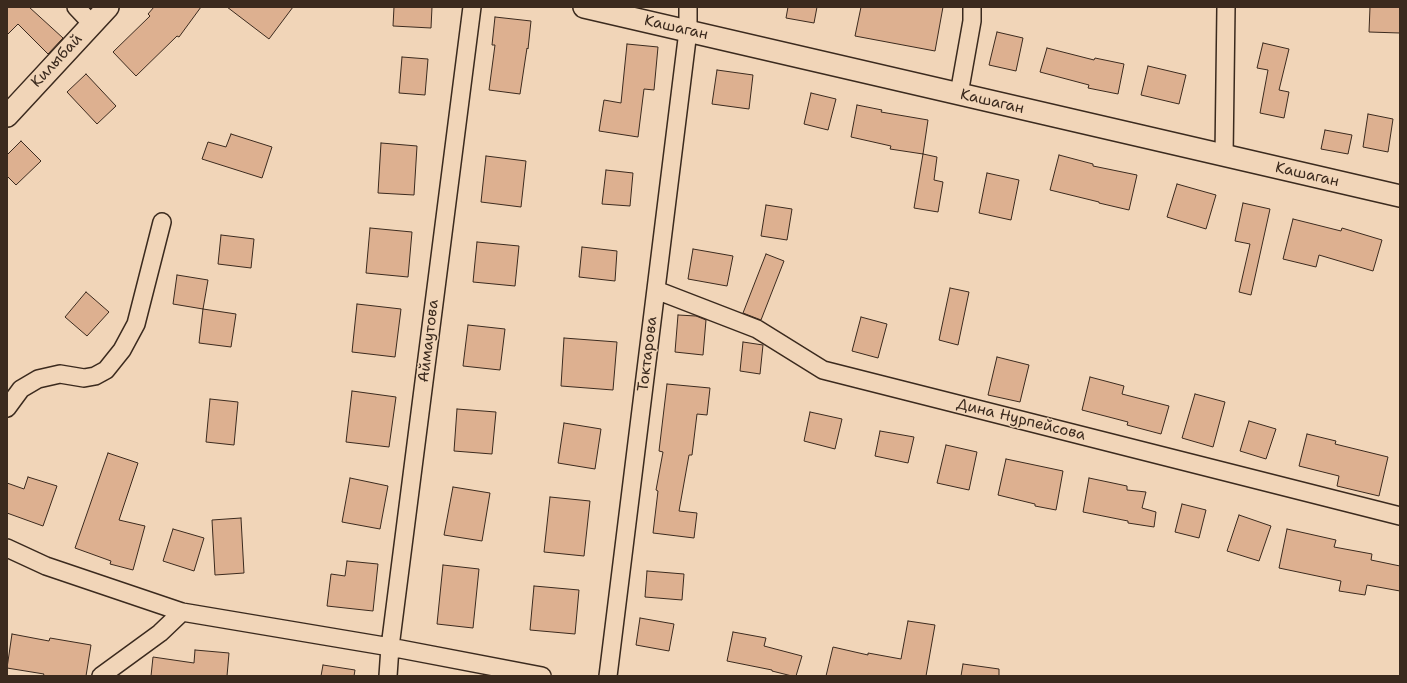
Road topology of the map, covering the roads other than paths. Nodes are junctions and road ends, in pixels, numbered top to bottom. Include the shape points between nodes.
1 (76, 7) edge
2 (108, 7) edge
3 (472, 7) edge
4 (584, 7) edge
5 (688, 7) edge
6 (972, 7) edge
7 (1226, 7) edge
8 (92, 24) junction
9 (688, 31) junction
10 (959, 94) junction
11 (7, 116) edge
12 (1224, 156) junction
13 (1400, 196) edge
14 (162, 222) dead end
15 (656, 290) junction
16 (7, 408) edge
17 (1400, 516) edge
18 (7, 548) edge
19 (182, 612) junction
20 (390, 647) junction
21 (101, 676) edge
22 (388, 676) edge
23 (542, 676) edge
24 (608, 676) edge

1 - 8 street
2 - 8 street, Килыбай
3 - 20 street, Аймаутова
4 - 9 street, Кашаган
5 - 9 street, Токтарова
6 - 10 street via 972,21
7 - 12 street
8 - 11 street, Килыбай
9 - 10 street, Кашаган
9 - 15 street, Токтарова
10 - 12 street, Кашаган
12 - 13 street, Кашаган
14 - 16 street via 136,324 122,350 106,370 84,378 60,374 38,379 21,389
15 - 17 street, Дина Нурпейсова via 757,329 823,370
15 - 24 street, Токтарова
18 - 19 street via 46,566
19 - 20 street
19 - 21 street via 160,633
20 - 22 street, Аймаутова
20 - 23 street

